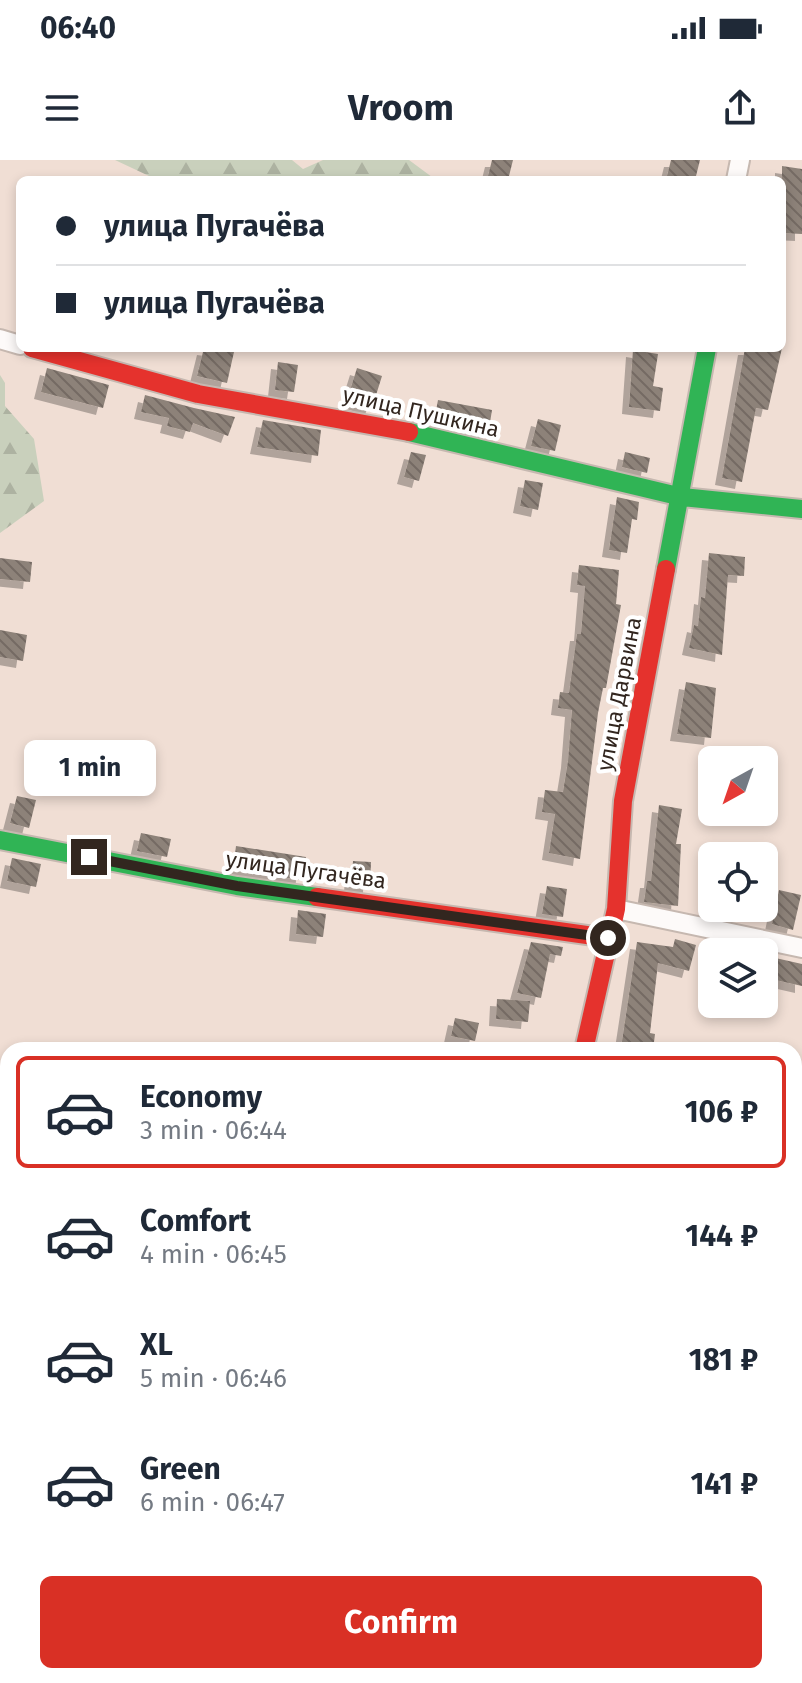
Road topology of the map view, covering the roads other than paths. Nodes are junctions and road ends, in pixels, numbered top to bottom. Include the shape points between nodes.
1 (46, 352) edge
2 (706, 352) edge
3 (682, 497) junction
4 (802, 509) edge
5 (0, 840) edge
6 (616, 909) junction
7 (608, 938) junction
8 (802, 948) edge
9 (586, 1042) edge

1 - 3 street, улица Пушкина via 198,394 379,425
2 - 3 street, улица Дарвина
3 - 4 street, улица Пушкина
3 - 6 street, улица Дарвина via 623,801
5 - 7 street, улица Пугачёва via 237,886
6 - 7 street, улица Дарвина
6 - 8 street
7 - 9 street, улица Дарвина

